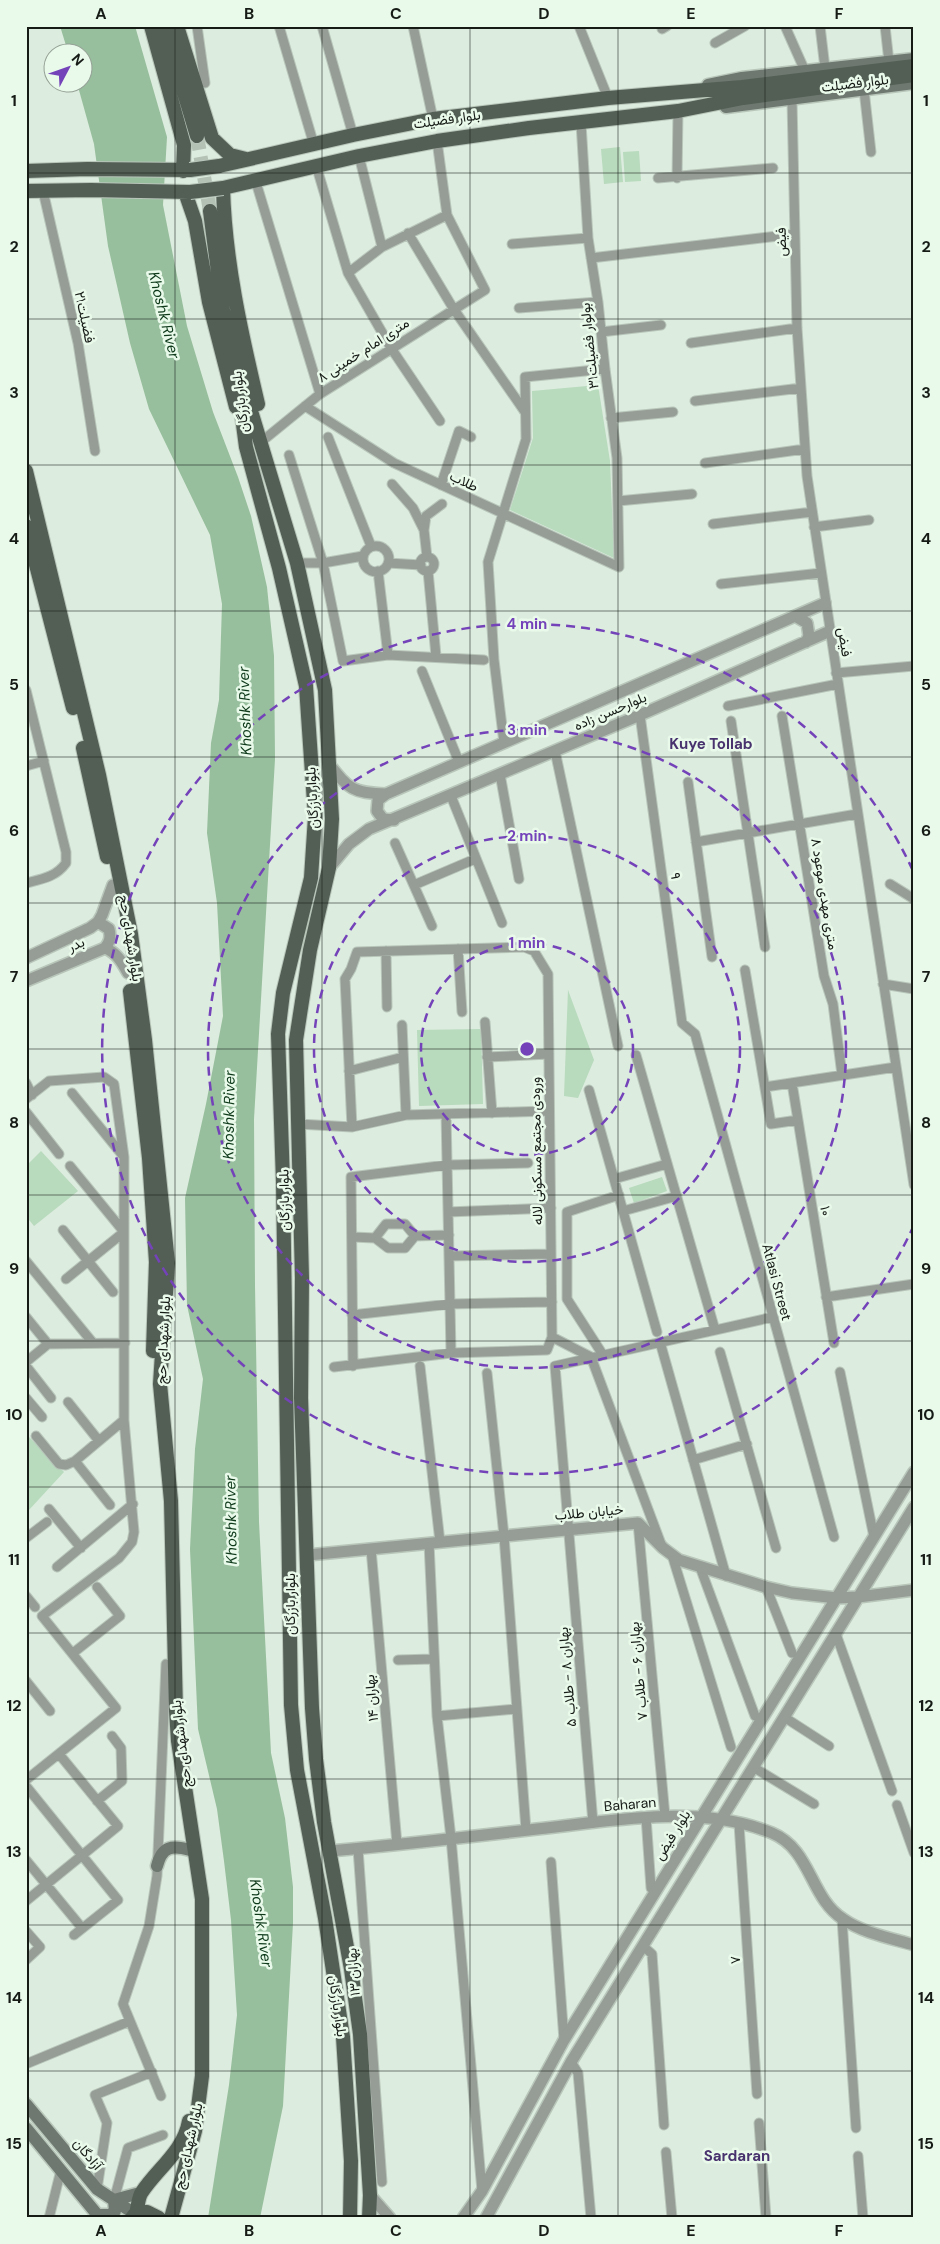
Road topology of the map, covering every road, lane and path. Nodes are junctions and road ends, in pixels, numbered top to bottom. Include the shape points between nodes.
1 (151, 26) edge
2 (164, 26) edge
3 (177, 26) edge
4 (197, 26) edge
5 (280, 26) edge
6 (322, 26) edge
7 (413, 26) edge
8 (579, 26) edge
9 (746, 26) edge
10 (785, 26) edge
11 (820, 26) edge
12 (885, 26) edge
13 (715, 43) dead end
14 (914, 59) edge
15 (890, 62) junction
16 (914, 66) edge
17 (825, 68) junction
18 (805, 71) junction
19 (914, 75) edge
20 (205, 83) dead end
21 (914, 83) edge
22 (864, 90) junction
23 (678, 92) junction
24 (743, 92) junction
25 (608, 98) junction
26 (792, 100) junction
27 (527, 108) junction
28 (678, 111) junction
29 (434, 119) junction
30 (581, 123) junction
31 (529, 128) junction
32 (353, 134) junction
33 (197, 136) tunnel mouth
34 (437, 141) junction
35 (314, 145) junction
36 (871, 152) dead end
37 (359, 156) junction
38 (249, 159) junction
39 (316, 165) junction
40 (773, 168) dead end
41 (26, 171) edge
42 (183, 171) junction
43 (658, 178) dead end
44 (677, 178) junction
45 (256, 179) junction
46 (223, 188) junction
47 (26, 191) edge
48 (42, 191) junction
49 (185, 192) junction
50 (210, 212) tunnel mouth
51 (448, 216) junction
52 (408, 233) junction
53 (795, 234) junction
54 (588, 238) junction
55 (512, 244) dead end
56 (382, 247) junction
57 (591, 258) junction
58 (348, 272) junction
59 (598, 302) junction
60 (453, 308) junction
61 (519, 308) dead end
62 (661, 325) dead end
63 (797, 328) junction
64 (601, 332) junction
65 (691, 343) dead end
66 (391, 348) junction
67 (235, 358) junction
68 (604, 369) junction
69 (801, 388) junction
70 (320, 394) junction
71 (696, 401) dead end
72 (305, 406) junction
73 (525, 412) junction
74 (673, 412) dead end
75 (612, 418) junction
76 (440, 421) dead end
77 (328, 437) dead end
78 (471, 437) dead end
79 (261, 442) junction
80 (246, 447) junction
81 (805, 450) junction
82 (95, 451) dead end
83 (289, 455) dead end
84 (706, 463) dead end
85 (26, 471) edge
86 (392, 484) dead end
87 (441, 485) junction
88 (692, 494) dead end
89 (618, 501) junction
90 (442, 504) dead end
91 (413, 508) junction
92 (812, 512) junction
93 (502, 514) junction
94 (426, 516) junction
95 (869, 520) dead end
96 (713, 524) dead end
97 (26, 526) edge
98 (814, 527) junction
99 (424, 530) junction
100 (371, 546) junction
101 (363, 556) junction
102 (26, 560) edge
103 (424, 561) junction
104 (297, 563) junction
105 (323, 563) junction
106 (388, 563) junction
107 (619, 567) joint
108 (378, 571) junction
109 (38, 572) junction
110 (821, 573) junction
111 (722, 584) dead end
112 (825, 603) junction
113 (795, 616) junction
114 (830, 631) junction
115 (435, 642) junction
116 (806, 642) junction
117 (388, 655) junction
118 (436, 656) junction
119 (446, 658) junction
120 (484, 660) dead end
121 (914, 666) edge
122 (422, 671) dead end
123 (836, 673) junction
124 (838, 684) junction
125 (26, 690) edge
126 (728, 706) dead end
127 (640, 715) junction
128 (782, 716) dead end
129 (730, 721) dead end
130 (504, 743) junction
131 (555, 751) junction
132 (44, 762) junction
133 (459, 762) junction
134 (328, 763) junction
135 (26, 766) edge
136 (500, 774) junction
137 (688, 782) dead end
138 (386, 794) junction
139 (451, 796) junction
140 (857, 814) junction
141 (394, 820) junction
142 (799, 824) junction
143 (748, 833) junction
144 (696, 842) junction
145 (395, 843) dead end
146 (475, 860) junction
147 (329, 868) junction
148 (519, 879) dead end
149 (26, 883) edge
150 (890, 884) dead end
151 (113, 885) junction
152 (414, 885) junction
153 (914, 899) edge
154 (98, 922) junction
155 (502, 923) dead end
156 (432, 926) dead end
157 (105, 948) junction
158 (765, 948) dead end
159 (458, 949) junction
160 (386, 951) junction
161 (712, 957) dead end
162 (26, 958) edge
163 (745, 970) dead end
164 (128, 973) junction
165 (26, 981) edge
166 (883, 984) junction
167 (914, 989) edge
168 (387, 1007) dead end
169 (462, 1012) dead end
170 (485, 1022) dead end
171 (402, 1025) dead end
172 (695, 1034) joint
173 (618, 1046) dead end
174 (549, 1054) junction
175 (636, 1055) dead end
176 (403, 1057) junction
177 (487, 1057) junction
178 (896, 1067) junction
179 (349, 1071) junction
180 (842, 1075) junction
181 (26, 1083) edge
182 (792, 1083) junction
183 (765, 1087) junction
184 (589, 1090) dead end
185 (72, 1093) dead end
186 (29, 1097) edge
187 (550, 1111) junction
188 (26, 1112) edge
189 (492, 1113) junction
190 (446, 1114) junction
191 (406, 1116) junction
192 (798, 1120) junction
193 (298, 1124) junction
194 (352, 1127) junction
195 (60, 1154) dead end
196 (124, 1158) junction
197 (528, 1163) dead end
198 (667, 1164) junction
199 (448, 1165) junction
200 (70, 1166) dead end
201 (614, 1179) junction
202 (914, 1185) edge
203 (619, 1195) junction
204 (677, 1196) junction
205 (550, 1208) junction
206 (623, 1211) junction
207 (448, 1212) junction
208 (63, 1230) dead end
209 (124, 1232) junction
210 (415, 1236) junction
211 (449, 1236) junction
212 (353, 1238) junction
213 (375, 1238) junction
214 (551, 1254) junction
215 (449, 1256) junction
216 (26, 1261) edge
217 (88, 1261) junction
218 (285, 1273) junction
219 (302, 1278) junction
220 (66, 1279) dead end
221 (914, 1284) edge
222 (113, 1292) dead end
223 (826, 1297) junction
224 (552, 1302) junction
225 (450, 1304) junction
226 (352, 1316) junction
227 (26, 1317) edge
228 (772, 1317) junction
229 (715, 1330) junction
230 (657, 1332) dead end
231 (552, 1337) junction
232 (660, 1342) junction
233 (93, 1343) junction
234 (125, 1343) junction
235 (834, 1343) dead end
236 (48, 1344) junction
237 (720, 1352) dead end
238 (451, 1353) junction
239 (602, 1355) junction
240 (591, 1357) junction
241 (26, 1362) edge
242 (26, 1366) edge
243 (353, 1366) junction
244 (420, 1366) dead end
245 (334, 1367) dead end
246 (840, 1372) dead end
247 (487, 1373) dead end
248 (26, 1398) edge
249 (51, 1398) dead end
250 (68, 1402) dead end
251 (42, 1417) dead end
252 (124, 1420) junction
253 (36, 1436) dead end
254 (99, 1441) junction
255 (747, 1444) junction
256 (693, 1460) junction
257 (75, 1461) junction
258 (914, 1472) edge
259 (133, 1504) junction
260 (110, 1505) dead end
261 (914, 1507) edge
262 (49, 1508) dead end
263 (47, 1522) dead end
264 (638, 1523) junction
265 (569, 1529) junction
266 (504, 1536) junction
267 (834, 1537) dead end
268 (874, 1537) junction
269 (26, 1538) edge
270 (434, 1542) junction
271 (81, 1548) junction
272 (776, 1548) dead end
273 (372, 1549) junction
274 (668, 1551) junction
275 (308, 1555) junction
276 (57, 1567) dead end
277 (700, 1567) junction
278 (726, 1576) junction
279 (97, 1587) dead end
280 (766, 1587) junction
281 (914, 1590) edge
282 (26, 1596) edge
283 (858, 1597) junction
284 (837, 1598) junction
285 (35, 1607) dead end
286 (836, 1634) junction
287 (72, 1653) junction
288 (792, 1653) dead end
289 (433, 1659) junction
290 (398, 1660) dead end
291 (166, 1664) junction
292 (26, 1681) edge
293 (516, 1709) junction
294 (50, 1711) dead end
295 (437, 1716) junction
296 (755, 1716) dead end
297 (784, 1718) junction
298 (112, 1736) dead end
299 (829, 1746) dead end
300 (731, 1747) dead end
301 (59, 1754) junction
302 (753, 1767) junction
303 (26, 1780) edge
304 (26, 1786) edge
305 (892, 1791) dead end
306 (97, 1801) junction
307 (814, 1804) dead end
308 (897, 1805) dead end
309 (665, 1816) junction
310 (646, 1817) junction
311 (702, 1817) junction
312 (720, 1820) junction
313 (593, 1823) junction
314 (739, 1824) junction
315 (526, 1830) junction
316 (451, 1838) junction
317 (397, 1844) junction
318 (358, 1849) junction
319 (190, 1850) junction
320 (330, 1851) junction
321 (914, 1854) edge
322 (82, 1855) junction
323 (26, 1860) edge
324 (551, 1862) dead end
325 (157, 1866) junction
326 (46, 1885) junction
327 (651, 1888) dead end
328 (26, 1901) edge
329 (842, 1919) junction
330 (82, 1928) junction
331 (26, 1931) edge
332 (74, 1935) dead end
333 (914, 1945) edge
334 (643, 1946) junction
335 (26, 1960) edge
336 (586, 2005) junction
337 (601, 2014) junction
338 (130, 2021) junction
339 (564, 2040) junction
340 (571, 2062) junction
341 (26, 2064) edge
342 (152, 2072) junction
343 (757, 2094) dead end
344 (348, 2095) junction
345 (161, 2096) dead end
346 (365, 2096) junction
347 (26, 2104) edge
348 (759, 2123) dead end
349 (664, 2125) dead end
350 (26, 2128) edge
351 (856, 2128) dead end
352 (163, 2135) dead end
353 (666, 2152) dead end
354 (858, 2156) dead end
355 (61, 2170) junction
356 (382, 2182) dead end
357 (97, 2189) junction
358 (482, 2191) junction
359 (140, 2193) junction
360 (370, 2195) junction
361 (114, 2200) junction
362 (134, 2215) edge
363 (99, 2217) edge
364 (49, 2218) edge
365 (159, 2218) edge
366 (171, 2218) edge
367 (350, 2218) edge
368 (368, 2218) edge
369 (390, 2218) edge
370 (464, 2218) edge
371 (486, 2218) edge
372 (591, 2218) edge
373 (672, 2218) edge
374 (766, 2218) edge
375 (863, 2218) edge

1 - 42 main road via 184,144
2 - 33 main road
3 - 38 main road via 212,138 230,155
4 - 20 street
5 - 35 street
6 - 32 street
7 - 29 street
8 - 25 street
9 - 13 street
10 - 18 street
11 - 17 street
12 - 15 street
14 - 15 main road, بلوار فضیلت
15 - 17 main road, بلوار فضیلت
16 - 24 main road, بلوار فضیلت
17 - 18 main road, بلوار فضیلت
18 - 23 main road, بلوار فضیلت via 742,78
19 - 24 main road, بلوار فضیلت
21 - 22 main road, بلوار فضیلت
22 - 26 main road, بلوار فضیلت
22 - 36 street
23 - 24 main road, بلوار فضیلت
23 - 25 main road, بلوار فضیلت
24 - 28 main road, بلوار فضیلت
25 - 27 main road, بلوار فضیلت
26 - 28 main road, بلوار فضیلت
26 - 53 street, فیض
27 - 29 main road, بلوار فضیلت
27 - 31 main road
28 - 30 main road, بلوار فضیلت
28 - 44 street
29 - 32 main road, بلوار فضیلت
30 - 31 main road, بلوار فضیلت
30 - 54 street, بولوار فضیلت۳۱
31 - 34 main road, بلوار فضیلت
32 - 35 main road, بلوار فضیلت
34 - 37 main road, بلوار فضیلت
34 - 51 street
35 - 38 main road, بلوار فضیلت
37 - 39 main road, بلوار فضیلت
37 - 56 street
38 - 42 main road, بلوار فضیلت, bridge
39 - 45 main road, بلوار فضیلت
39 - 58 street
40 - 44 street
41 - 42 main road, بلوار فضیلت via 87,168
43 - 44 street
45 - 46 main road, بلوار فضیلت
45 - 70 street
46 - 49 main road, بلوار فضیلت, bridge
46 - 79 main road via 224,228 234,300 259,408
47 - 48 main road, بلوار فضیلت
48 - 49 main road, بلوار فضیلت
48 - 82 street, فضیلت۲۱ via 78,343
49 - 80 main road via 195,220 208,302
50 - 67 main road via 223,310
51 - 52 street
51 - 60 street, ۸ متری امام خمینی via 485,290
52 - 56 street
52 - 60 street
53 - 57 street
53 - 63 street, فیض
54 - 55 street
54 - 57 street, بولوار فضیلت۳۱
56 - 58 street
57 - 59 street, بولوار فضیلت۳۱
58 - 66 street
59 - 61 street
59 - 64 street, بولوار فضیلت۳۱
60 - 66 street, ۸ متری امام خمینی
60 - 73 street
62 - 64 street
63 - 65 street
63 - 69 street, فیض
64 - 68 street, بولوار فضیلت۳۱
66 - 70 street, ۸ متری امام خمینی
66 - 76 street
67 - 79 main road, بلوار بازرگان
67 - 80 main road, بلوار بازرگان
68 - 73 street via 525,377
68 - 75 street, بولوار فضیلت۳۱
69 - 71 street
69 - 81 street, فیض
70 - 72 street, ۸ متری امام خمینی
72 - 79 street, ۸ متری امام خمینی
72 - 87 street, طلاب via 394,463
73 - 93 street via 526,439
74 - 75 street
75 - 89 street, بولوار فضیلت۳۱
77 - 100 street
78 - 87 street via 459,431
79 - 104 main road, بلوار بازرگان
80 - 218 main road, بلوار بازرگان via 279,568 306,686 315,817 311,878 283,993 278,1034
81 - 84 street
81 - 92 street, فیض
83 - 105 street
85 - 366 main road, بلوار شهدای حج via 99,775 132,934 168,1263 160,1384 171,1501 176,1710 200,1879 203,1960 202,2076 195,2131
86 - 91 street
87 - 93 street, طلاب
88 - 89 street
89 - 107 street, بولوار فضیلت۳۱
90 - 94 street
91 - 94 street
91 - 99 street
92 - 96 street
92 - 98 street, فیض
93 - 107 street, طلاب
93 - 130 street via 488,562 494,660
94 - 99 street
95 - 98 street
97 - 109 main road, بلوار شهدای حج
98 - 110 street, فیض
99 - 103 street
100 - 101 street
100 - 106 street via 383,548 388,555
101 - 105 street
101 - 108 street via 366,567
102 - 109 street
103 - 106 street
103 - 115 street via 422,569 428,571
104 - 105 street
104 - 134 main road, بلوار بازرگان via 325,690
105 - 117 street via 343,661
106 - 108 street
108 - 117 street
109 - 151 main road, بلوار شهدای حج via 77,721
110 - 111 street
110 - 112 street, فیض
112 - 113 street, بلوارحسن زاده
112 - 114 street, فیض
113 - 116 street via 807,623
113 - 130 street, بلوارحسن زاده
114 - 116 street, بلوارحسن زاده
114 - 123 street, فیض
115 - 118 street
115 - 119 street
116 - 127 street, بلوارحسن زاده
117 - 118 street
118 - 119 street
119 - 120 street
121 - 123 street
122 - 133 street
123 - 124 street, فیض
124 - 126 street
124 - 140 street, فیض
125 - 132 street
127 - 131 street, بلوارحسن زاده
127 - 172 street, ۹ via 682,1022
128 - 142 street, ۸ متری مهدی موعود
129 - 143 street
130 - 133 street, بلوارحسن زاده
131 - 136 street, بلوارحسن زاده
131 - 173 street
132 - 135 street
132 - 149 street via 66,863 60,872 52,876
133 - 138 street, بلوارحسن زاده
134 - 138 street, بلوارحسن زاده via 346,786 363,794
134 - 147 main road, بلوار بازرگان via 332,819
136 - 139 street, بلوارحسن زاده
136 - 148 street
137 - 144 street
138 - 141 street via 378,800 377,811 384,819
139 - 141 street, بلوارحسن زاده
139 - 146 street
140 - 142 street
140 - 166 street, فیض
141 - 147 street, بلوارحسن زاده via 369,829 350,844
142 - 143 street
142 - 180 street, ۸ متری مهدی موعود via 824,976 833,1004
143 - 144 street
143 - 158 street
144 - 161 street
145 - 152 street
146 - 152 street
146 - 155 street
147 - 193 main road, بلوار بازرگان via 298,1022
150 - 153 street
151 - 154 street
151 - 164 main road, بلوار شهدای حج
152 - 156 street
154 - 157 street via 109,930 109,943
154 - 162 street, بدر
157 - 164 street, بدر via 120,958
157 - 165 street, بدر
159 - 160 street, ورودی مجتمع مسکونی لاله
159 - 169 street
159 - 174 street, ورودی مجتمع مسکونی لاله via 524,947 534,951 548,974
160 - 168 street
160 - 179 street, ورودی مجتمع مسکونی لاله via 357,952 345,979
163 - 183 street
164 - 291 main road, بلوار شهدای حج via 149,1158 156,1262 152,1384 162,1502
166 - 167 street
166 - 178 street, فیض
170 - 177 street
171 - 176 street
172 - 228 street, Atlasi Street
174 - 177 street
174 - 187 street, ورودی مجتمع مسکونی لاله
175 - 198 street
176 - 179 street
176 - 191 street
177 - 189 street
178 - 180 street
178 - 202 street, فیض
179 - 194 street, ورودی مجتمع مسکونی لاله
180 - 182 street
181 - 186 street
182 - 183 street
182 - 192 street, ۱۰
183 - 192 street via 771,1124
184 - 201 street
185 - 196 street
186 - 196 street via 49,1081 109,1079 114,1084
187 - 189 street
187 - 205 street, ورودی مجتمع مسکونی لاله
188 - 195 street
189 - 190 street
190 - 191 street
190 - 199 street
191 - 194 street
192 - 223 street, ۱۰
193 - 194 street
193 - 219 main road, بلوار بازرگان
196 - 209 street
197 - 199 street
198 - 201 street
198 - 204 street
199 - 207 street
199 - 212 street via 351,1177
200 - 209 street
201 - 203 street
203 - 206 street
203 - 239 street via 567,1212 567,1299
204 - 206 street
204 - 229 street
205 - 207 street
205 - 214 street, ورودی مجتمع مسکونی لاله
206 - 230 street
207 - 211 street
208 - 217 street
209 - 217 street
209 - 234 street
210 - 211 street
210 - 213 street via 405,1248 388,1248
210 - 213 street via 405,1224 386,1224
211 - 215 street
212 - 213 street
212 - 226 street
214 - 215 street
214 - 224 street, ورودی مجتمع مسکونی لاله
215 - 225 street
216 - 233 street
217 - 220 street
217 - 222 street
218 - 219 main road
218 - 344 main road, بلوار بازرگان via 291,1705 297,1770 325,1918 343,2037
219 - 275 main road, بلوار بازرگان via 302,1398
221 - 223 street
223 - 235 street, ۱۰
224 - 225 street
224 - 231 street, ورودی مجتمع مسکونی لاله
225 - 226 street
225 - 238 street
226 - 243 street
227 - 236 street
228 - 229 street
228 - 267 street, Atlasi Street
229 - 232 street
231 - 238 street via 547,1350
231 - 240 street
232 - 239 street
232 - 256 street
233 - 234 street
233 - 236 street
234 - 252 street
236 - 241 street
237 - 255 street
238 - 243 street
239 - 240 street
240 - 265 street, بهاران ۸ - طلاب ۵ via 555,1366
240 - 274 street
242 - 249 street
243 - 245 street
244 - 270 street
246 - 268 street
247 - 266 street
248 - 251 street
250 - 254 street
252 - 254 street
252 - 259 street
253 - 257 street via 59,1464
254 - 257 street
255 - 256 street
255 - 272 street
256 - 278 street
257 - 260 street
258 - 268 street, بلوار فیض
259 - 271 street
259 - 287 street via 134,1532 128,1549 42,1616
261 - 283 street
262 - 271 street
263 - 269 street
264 - 265 street, خیابان طلاب
264 - 274 street, خیابان طلاب
264 - 309 street, بهاران ۶ - طلاب ۷
265 - 266 street, خیابان طلاب
265 - 313 street, بهاران ۸ - طلاب ۵
266 - 270 street, خیابان طلاب
266 - 293 street
268 - 284 street, بلوار فیض
270 - 273 street, خیابان طلاب
270 - 289 street
271 - 276 street
273 - 275 street, خیابان طلاب
273 - 317 street, بهاران ۱۴
274 - 277 street, خیابان طلاب via 679,1560
274 - 300 street
275 - 320 main road, بلوار بازرگان via 312,1716
277 - 278 street, خیابان طلاب
277 - 296 street
278 - 280 street, خیابان طلاب
279 - 287 street via 120,1616
280 - 284 street, خیابان طلاب via 792,1594
280 - 288 street
281 - 283 street, خیابان طلاب
282 - 285 street
283 - 284 street, خیابان طلاب
283 - 286 street
284 - 311 street, بلوار فیض
286 - 297 street
286 - 305 street
287 - 301 street via 116,1708
289 - 290 street
289 - 295 street
291 - 319 main road, بلوار شهدای حج via 171,1739
291 - 325 street
292 - 294 street
293 - 295 street
293 - 315 street
295 - 316 street
297 - 299 street
297 - 302 street
298 - 306 street via 121,1748 122,1781
301 - 303 street
301 - 306 street
302 - 307 street
302 - 312 street
304 - 322 street
306 - 322 street via 118,1826
308 - 321 street
309 - 310 street, Baharan
309 - 311 street, Baharan
310 - 313 street, Baharan
310 - 327 street
311 - 312 street, Baharan
311 - 336 street, بلوار فیض
312 - 314 street, Baharan
312 - 334 street
313 - 315 street, Baharan
314 - 329 street, Baharan via 774,1833 793,1846 825,1902
314 - 343 street, ۷
315 - 316 street, Baharan
316 - 317 street, Baharan
316 - 358 street
317 - 318 street, Baharan
318 - 320 street, Baharan
318 - 356 street, بهاران ۱۳
319 - 325 main road via 177,1846 167,1849
319 - 359 main road, بلوار شهدای حج via 195,1892 195,2077 187,2130 167,2164
320 - 346 main road, بلوار بازرگان via 351,1969
322 - 326 street
322 - 330 street via 118,1900
323 - 326 street
324 - 339 street
325 - 338 street via 149,1926 123,2004
326 - 328 street
326 - 330 street
329 - 333 street, Baharan
329 - 351 street
330 - 332 street
331 - 335 street via 40,1948
334 - 337 street
334 - 349 street via 652,1954
336 - 337 street
336 - 339 street, بلوار فیض
337 - 340 street
338 - 341 street
338 - 342 street
339 - 358 street, بلوار فیض
340 - 371 street
340 - 372 street via 578,2073
342 - 345 street
342 - 357 street via 95,2095 107,2123
344 - 346 main road
344 - 367 main road, بلوار بازرگان via 352,2161
346 - 360 main road, بلوار بازرگان
347 - 357 main road, آزادگان
348 - 374 street
350 - 355 main road
352 - 361 street via 128,2148
353 - 373 street
354 - 375 street
355 - 363 main road
355 - 364 street
357 - 361 main road, آزادگان
358 - 370 street, بلوار فیض
359 - 361 main road
359 - 362 main road
360 - 368 main road, بلوار بازرگان
360 - 369 street
361 - 362 main road, آزادگان
361 - 363 main road via 114,2210 110,2215
362 - 365 main road via 147,2212

